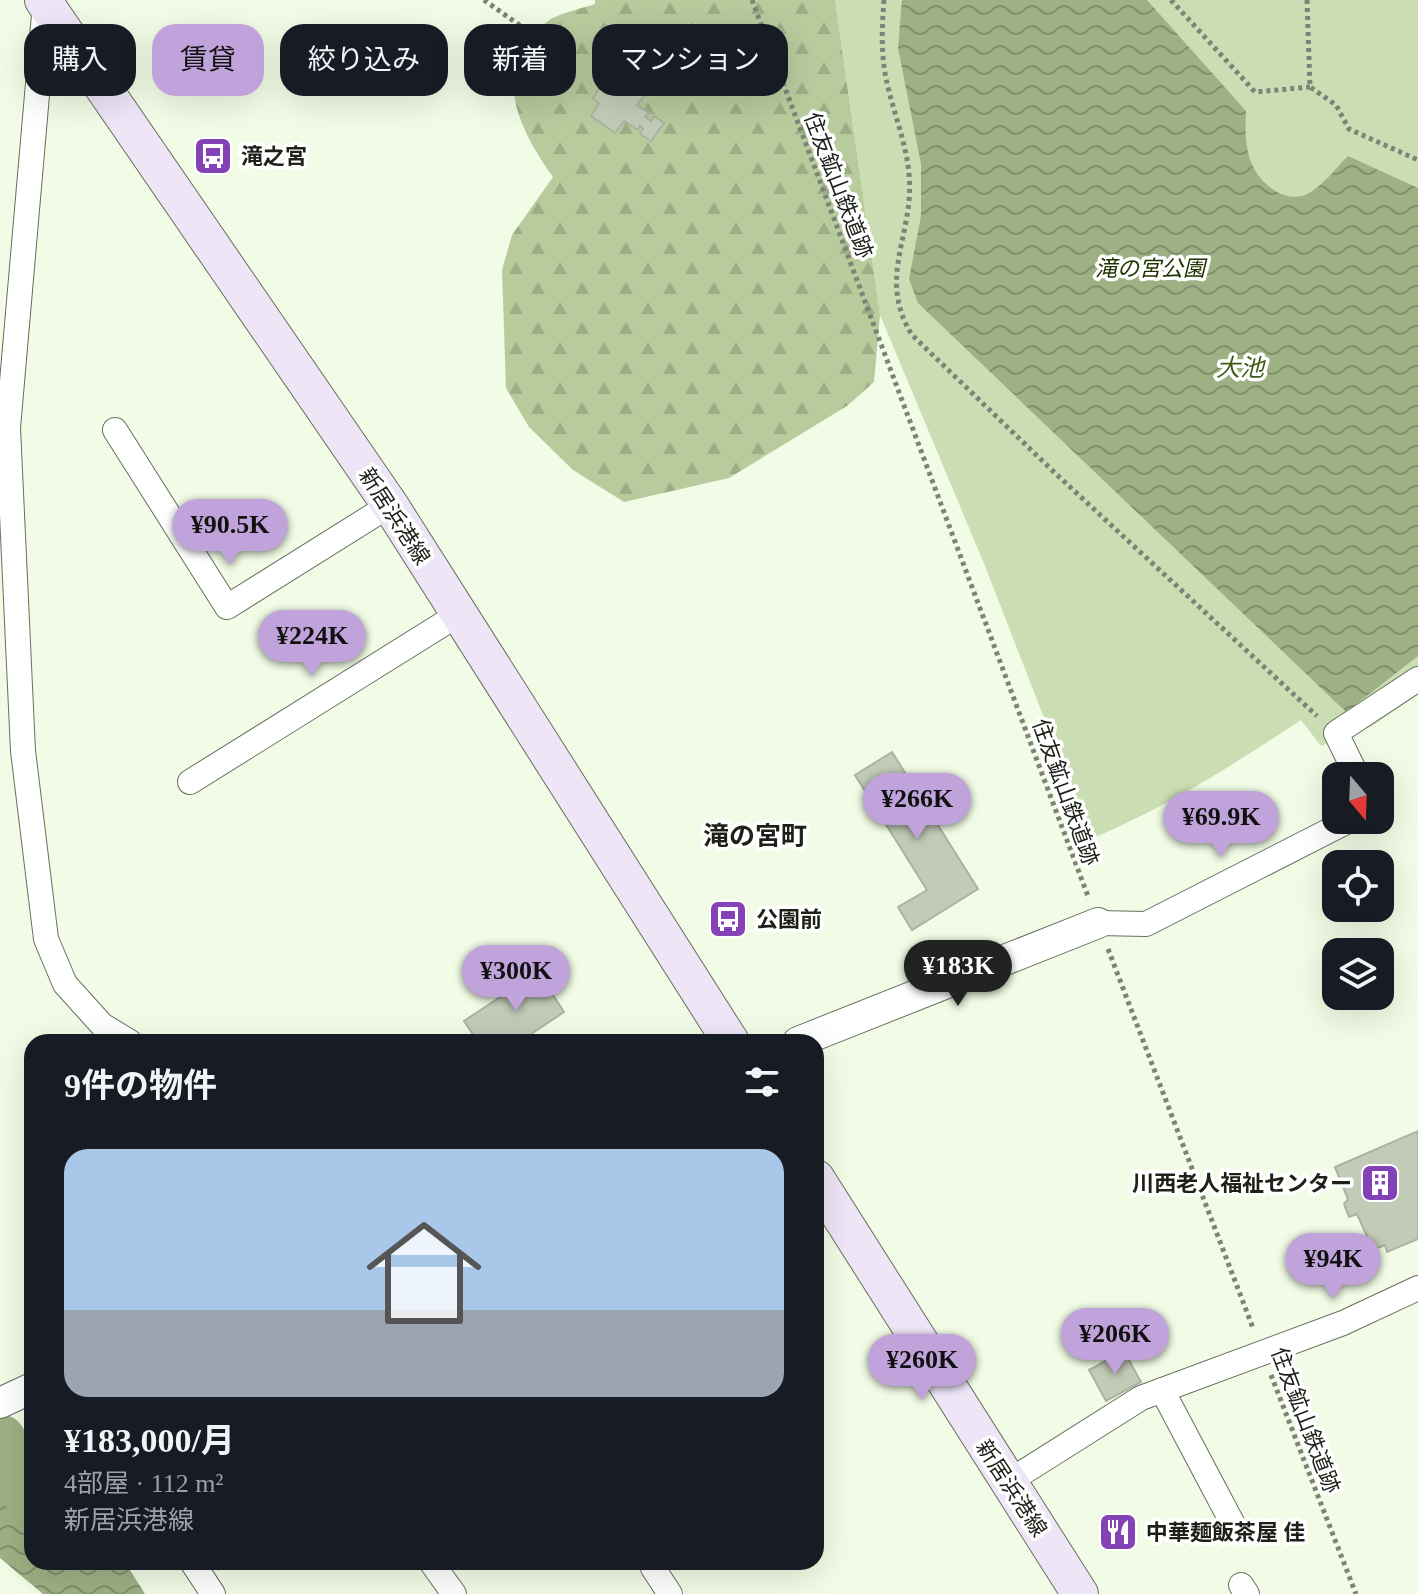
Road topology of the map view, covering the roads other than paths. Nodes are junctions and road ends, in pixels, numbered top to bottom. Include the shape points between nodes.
1 (44, 1) edge
2 (115, 430) dead end
3 (390, 505) junction
4 (459, 614) junction
5 (1418, 679) edge
6 (1350, 762) edge
7 (190, 782) dead end
8 (1323, 834) edge
9 (1098, 923) joint
10 (117, 1034) edge
11 (726, 1034) edge
12 (818, 1034) edge
13 (824, 1191) edge
14 (1418, 1288) edge
15 (1162, 1390) junction
16 (24, 1392) edge
17 (0, 1403) edge
18 (1008, 1482) junction
19 (1235, 1528) dead end
20 (197, 1570) edge
21 (437, 1570) edge
22 (654, 1570) edge
23 (213, 1594) edge
24 (454, 1594) edge
25 (670, 1594) edge
26 (1080, 1594) edge

1 - 3 main road, 新居浜港線
1 - 10 street via 8,428 23,751 46,939 65,984
2 - 3 street via 227,607
3 - 4 main road, 新居浜港線
4 - 7 street
4 - 11 main road, 新居浜港線
5 - 6 street via 1336,733
8 - 9 street via 1146,924
9 - 12 street
13 - 18 main road, 新居浜港線
14 - 15 street via 1343,1323
15 - 18 street
15 - 19 street
16 - 17 street
18 - 26 main road, 新居浜港線
20 - 23 street
21 - 24 street
22 - 25 street

